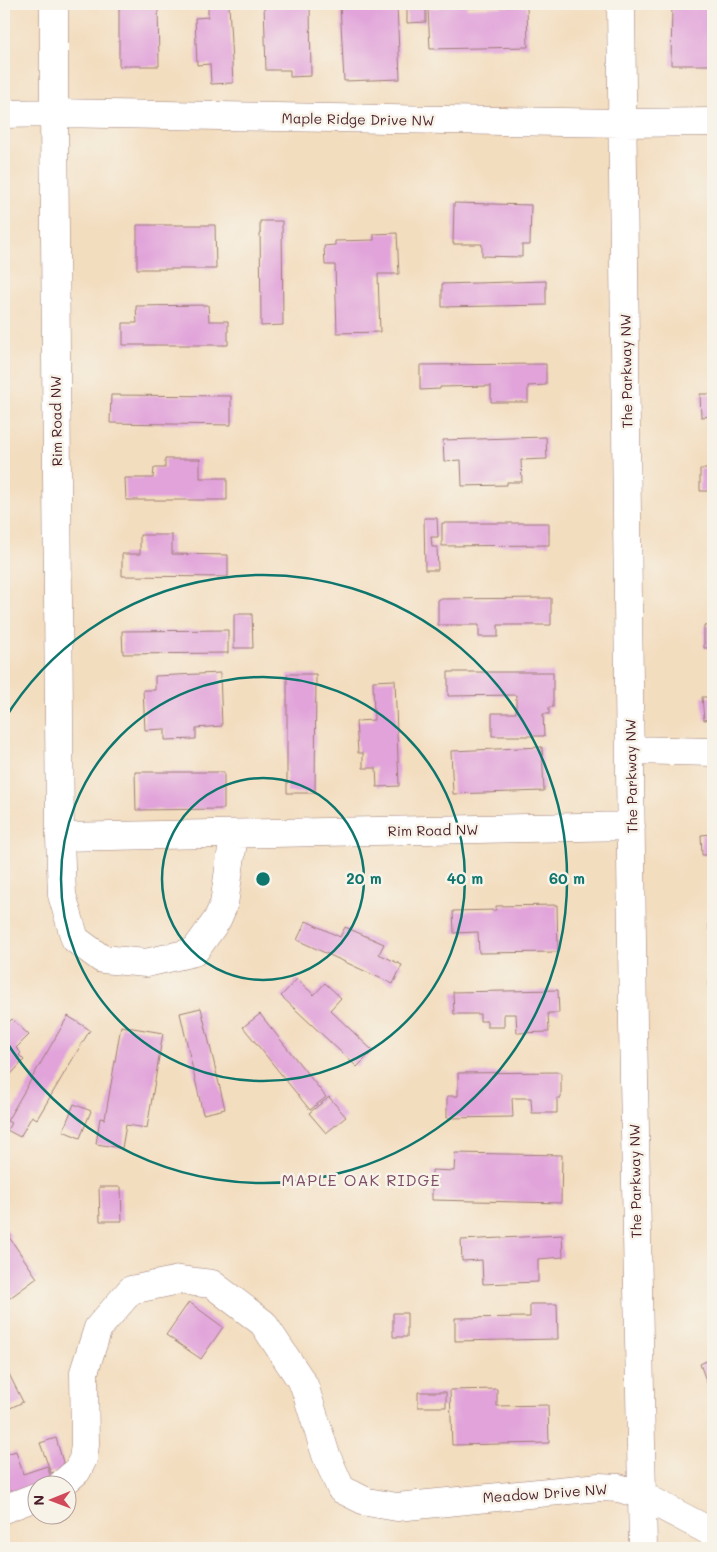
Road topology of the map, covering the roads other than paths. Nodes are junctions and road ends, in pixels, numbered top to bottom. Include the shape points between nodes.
1 (54, 4) edge
2 (621, 4) edge
3 (54, 113) junction
4 (4, 114) edge
5 (713, 122) edge
6 (622, 123) junction
7 (630, 750) junction
8 (713, 752) edge
9 (631, 826) junction
10 (234, 835) junction
11 (60, 837) junction
12 (74, 1474) edge
13 (641, 1495) junction
14 (28, 1500) edge
15 (4, 1509) edge
16 (713, 1533) edge
17 (643, 1548) edge

1 - 3 street, Rim Road NW
2 - 6 street, The Parkway NW
3 - 4 street, Maple Ridge Drive NW
3 - 6 street, Maple Ridge Drive NW
3 - 11 street, Rim Road NW
5 - 6 street, Maple Ridge Drive NW
6 - 7 street, The Parkway NW
7 - 8 street
7 - 9 street, The Parkway NW
9 - 10 street, Rim Road NW
9 - 13 street, The Parkway NW
10 - 11 street, Rim Road NW
10 - 11 street, Rim Road NW via 224,904 217,920 194,952 146,963 102,960 75,939 62,895
12 - 13 street, Meadow Drive NW via 83,1459 84,1372 98,1328 131,1290 179,1280 212,1284 263,1323 304,1385 326,1455 341,1489 367,1502 397,1507 599,1487 619,1488
13 - 16 street, Meadow Drive NW
13 - 17 street, The Parkway NW
14 - 15 street

